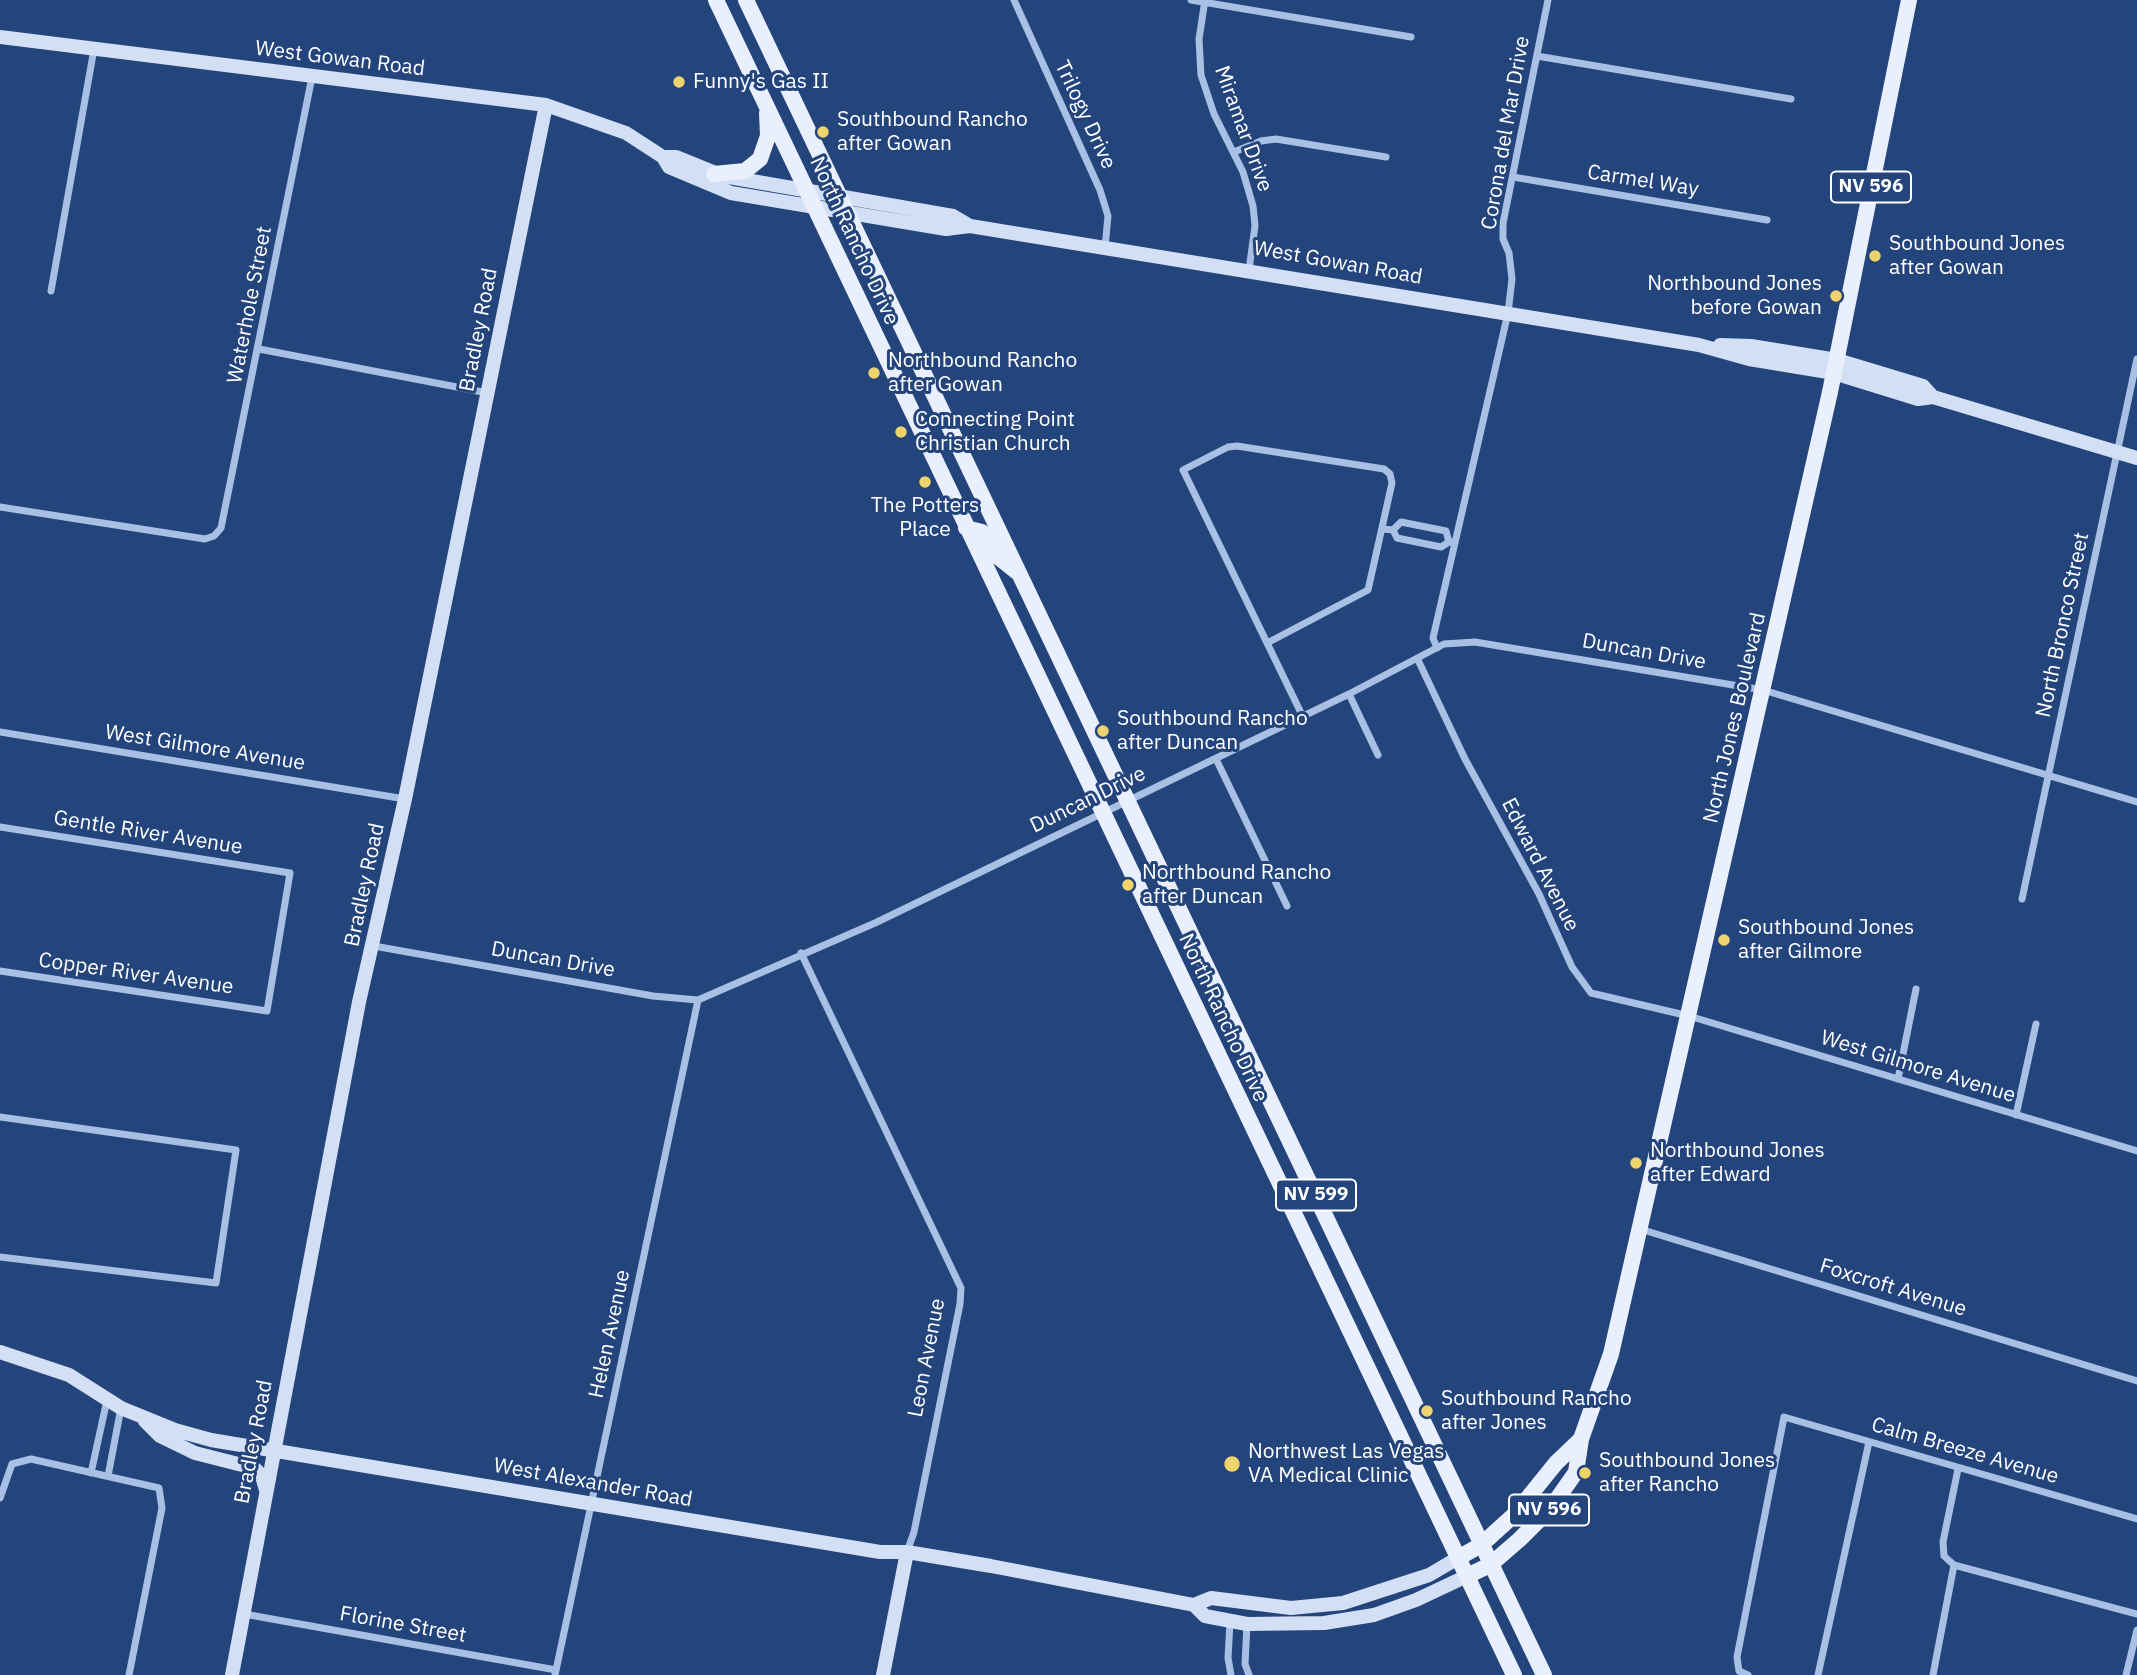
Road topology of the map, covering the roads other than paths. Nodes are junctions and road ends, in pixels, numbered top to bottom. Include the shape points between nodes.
1 (716, 0) edge
2 (746, 0) edge
3 (1014, 0) edge
4 (1191, 0) edge
5 (1548, 0) edge
6 (1909, 0) edge
7 (1205, 1) edge
8 (0, 37) edge
9 (1411, 37) dead end
10 (94, 49) junction
11 (1537, 56) junction
12 (312, 77) junction
13 (1791, 99) dead end
14 (546, 106) junction
15 (767, 107) junction
16 (1234, 152) junction
17 (663, 157) junction
18 (1387, 157) dead end
19 (714, 174) junction
20 (1513, 177) junction
21 (808, 190) junction
22 (840, 197) junction
23 (817, 208) junction
24 (847, 213) junction
25 (1767, 220) dead end
26 (970, 226) junction
27 (1105, 248) junction
28 (1249, 270) junction
29 (51, 291) dead end
30 (1508, 313) junction
31 (260, 349) junction
32 (2137, 359) edge
33 (1835, 367) junction
34 (488, 393) junction
35 (2117, 452) junction
36 (2137, 458) edge
37 (980, 489) junction
38 (949, 491) junction
39 (0, 507) edge
40 (966, 528) junction
41 (1383, 529) junction
42 (1393, 530) junction
43 (1452, 542) junction
44 (1021, 576) junction
45 (1269, 642) junction
46 (1437, 648) junction
47 (1418, 660) junction
48 (1763, 690) junction
49 (1349, 695) junction
50 (1303, 717) junction
51 (0, 732) edge
52 (1378, 755) dead end
53 (1216, 759) junction
54 (2049, 776) junction
55 (405, 799) junction
56 (1127, 800) junction
57 (2137, 802) edge
58 (1102, 811) junction
59 (0, 827) edge
60 (2022, 900) dead end
61 (1287, 906) dead end
62 (374, 946) junction
63 (801, 953) junction
64 (0, 971) edge
65 (1916, 989) dead end
66 (698, 1000) junction
67 (267, 1011) joint
68 (1689, 1016) junction
69 (2036, 1024) dead end
70 (1898, 1079) junction
71 (2016, 1115) junction
72 (0, 1117) edge
73 (2137, 1151) edge
74 (1640, 1229) junction
75 (0, 1257) edge
76 (0, 1352) edge
77 (2137, 1381) edge
78 (107, 1399) junction
79 (121, 1408) junction
80 (138, 1415) junction
81 (1581, 1439) junction
82 (1869, 1441) junction
83 (274, 1449) junction
84 (1958, 1469) junction
85 (91, 1472) junction
86 (108, 1476) junction
87 (266, 1490) junction
88 (0, 1498) edge
89 (593, 1504) junction
90 (2137, 1519) edge
91 (1481, 1545) junction
92 (907, 1552) junction
93 (1458, 1558) junction
94 (1490, 1564) junction
95 (1954, 1565) junction
96 (1467, 1576) junction
97 (1194, 1605) junction
98 (244, 1614) junction
99 (2137, 1614) edge
100 (1231, 1621) junction
101 (1247, 1623) junction
102 (2137, 1630) edge
103 (555, 1673) edge
104 (129, 1675) edge
105 (232, 1675) edge
106 (883, 1675) edge
107 (1231, 1675) edge
108 (1249, 1675) edge
109 (1514, 1675) edge
110 (1544, 1675) edge
111 (1748, 1675) edge
112 (1818, 1675) edge
113 (1933, 1675) edge
114 (2126, 1675) edge

1 - 15 main road, North Rancho Drive / NV 599
2 - 22 main road, North Rancho Drive / NV 599
3 - 27 street, Trilogy Drive via 1100,190 1108,216
4 - 7 street
5 - 11 street, Corona del Mar Drive
6 - 33 main road, North Jones Boulevard / NV 596
7 - 9 street
7 - 16 street, Miramar Drive via 1199,39 1201,75
8 - 10 street, West Gowan Road
10 - 12 street, West Gowan Road
10 - 29 street
11 - 13 street
11 - 20 street, Corona del Mar Drive
12 - 14 street, West Gowan Road
12 - 31 street, Waterhole Street
14 - 17 street, West Gowan Road via 626,133
14 - 34 street, Bradley Road
15 - 19 main road via 768,136 760,159 745,171
15 - 21 main road, North Rancho Drive / NV 599
16 - 18 street via 1276,139
16 - 28 street, Miramar Drive via 1253,206
17 - 19 street, West Gowan Road via 676,157
17 - 23 street, West Gowan Road via 668,167 713,187
19 - 21 street, West Gowan Road
20 - 25 street, Carmel Way
20 - 30 street, Corona del Mar Drive via 1503,223 1512,279
21 - 22 street, West Gowan Road
21 - 23 main road, North Rancho Drive / NV 599
22 - 24 main road, North Rancho Drive / NV 599
22 - 26 street, West Gowan Road via 953,216
23 - 24 street, West Gowan Road
23 - 38 main road, North Rancho Drive / NV 599
24 - 26 street, West Gowan Road via 954,230
24 - 37 main road, North Rancho Drive / NV 599
26 - 27 street, West Gowan Road
27 - 28 street, West Gowan Road
28 - 30 street, West Gowan Road
30 - 33 street, West Gowan Road via 1699,345 1749,359
30 - 43 street
31 - 34 street
31 - 39 street, Waterhole Street via 225,519 214,536 205,539
32 - 35 street, North Bronco Street
33 - 35 street, West Gowan Road via 1918,399 1933,397
33 - 48 main road, North Jones Boulevard / NV 596
34 - 55 street, Bradley Road
35 - 36 street, West Gowan Road
35 - 54 street, North Bronco Street
37 - 38 main road
37 - 44 main road, North Rancho Drive / NV 599
38 - 40 main road, North Rancho Drive / NV 599
40 - 44 main road via 982,533 997,556
40 - 58 main road, North Rancho Drive / NV 599
41 - 42 street
41 - 45 street via 1368,590
41 - 45 street via 1392,483 1384,470 1237,446 1183,470
42 - 43 street via 1397,538 1441,547
42 - 43 street via 1401,522 1446,531
43 - 46 street via 1433,638
44 - 56 main road, North Rancho Drive / NV 599
45 - 50 street
46 - 47 street, Duncan Drive
46 - 48 street, Duncan Drive via 1475,642
47 - 49 street, Duncan Drive
47 - 68 street, Edward Avenue via 1572,967 1591,993
48 - 54 street, Duncan Drive
48 - 68 main road, North Jones Boulevard / NV 596
49 - 50 street, Duncan Drive
49 - 52 street
50 - 53 street, Duncan Drive
51 - 55 street, West Gilmore Avenue
53 - 56 street, Duncan Drive
53 - 61 street
54 - 57 street, Duncan Drive
54 - 60 street, North Bronco Street
55 - 62 street, Bradley Road
56 - 58 street, Duncan Drive
56 - 91 main road, North Rancho Drive / NV 599
58 - 63 street, Duncan Drive via 875,923
58 - 93 main road, North Rancho Drive / NV 599
59 - 67 street, Gentle River Avenue via 290,873
62 - 66 street, Duncan Drive
62 - 83 street, Bradley Road via 359,1002
63 - 66 street, Duncan Drive
63 - 92 street, Leon Avenue via 961,1288
64 - 67 street, Copper River Avenue
65 - 70 street
66 - 89 street, Helen Avenue
68 - 70 street, West Gilmore Avenue
68 - 74 main road, North Jones Boulevard / NV 596
69 - 71 street
70 - 71 street, West Gilmore Avenue
71 - 73 street, West Gilmore Avenue
72 - 75 street via 236,1150 216,1283
74 - 77 street, Foxcroft Avenue
74 - 81 main road, North Jones Boulevard / NV 596 via 1611,1354
76 - 78 street, West Alexander Road via 69,1375
78 - 79 street, West Alexander Road
78 - 85 street
79 - 80 street, West Alexander Road
79 - 86 street
80 - 83 street, West Alexander Road via 211,1440
80 - 87 street via 160,1436 195,1452 254,1468
81 - 91 main road, North Jones Boulevard / NV 596 via 1514,1516
81 - 94 main road, North Jones Boulevard / NV 596 via 1576,1472 1550,1509
82 - 84 street, Calm Breeze Avenue
82 - 111 street, Calm Breeze Avenue via 1784,1417 1737,1657 1739,1671
82 - 112 street
83 - 87 street, Bradley Road
83 - 89 street, West Alexander Road
84 - 90 street, Calm Breeze Avenue
84 - 95 street via 1943,1542 1944,1556
85 - 86 street
85 - 88 street via 31,1460 12,1464
86 - 104 street via 159,1488 162,1508
87 - 98 street, Bradley Road
89 - 92 street, West Alexander Road via 880,1552
89 - 103 street, Helen Avenue
91 - 93 main road, North Jones Boulevard / NV 596
91 - 94 main road, North Rancho Drive / NV 599
92 - 97 street, West Alexander Road
92 - 106 street, Leon Avenue
93 - 96 main road, North Rancho Drive / NV 599
93 - 97 street, West Alexander Road via 1429,1575 1343,1603 1291,1608 1211,1598
94 - 96 main road, North Jones Boulevard / NV 596
94 - 110 main road, North Rancho Drive / NV 599
95 - 99 street
95 - 113 street
96 - 101 street, West Alexander Road via 1374,1615 1284,1626
96 - 109 main road, North Rancho Drive / NV 599
97 - 100 street, West Alexander Road via 1205,1616
98 - 103 street, Florine Street
98 - 105 street, Bradley Road
100 - 101 street, West Alexander Road
100 - 107 street
101 - 108 street via 1245,1664
102 - 114 street

